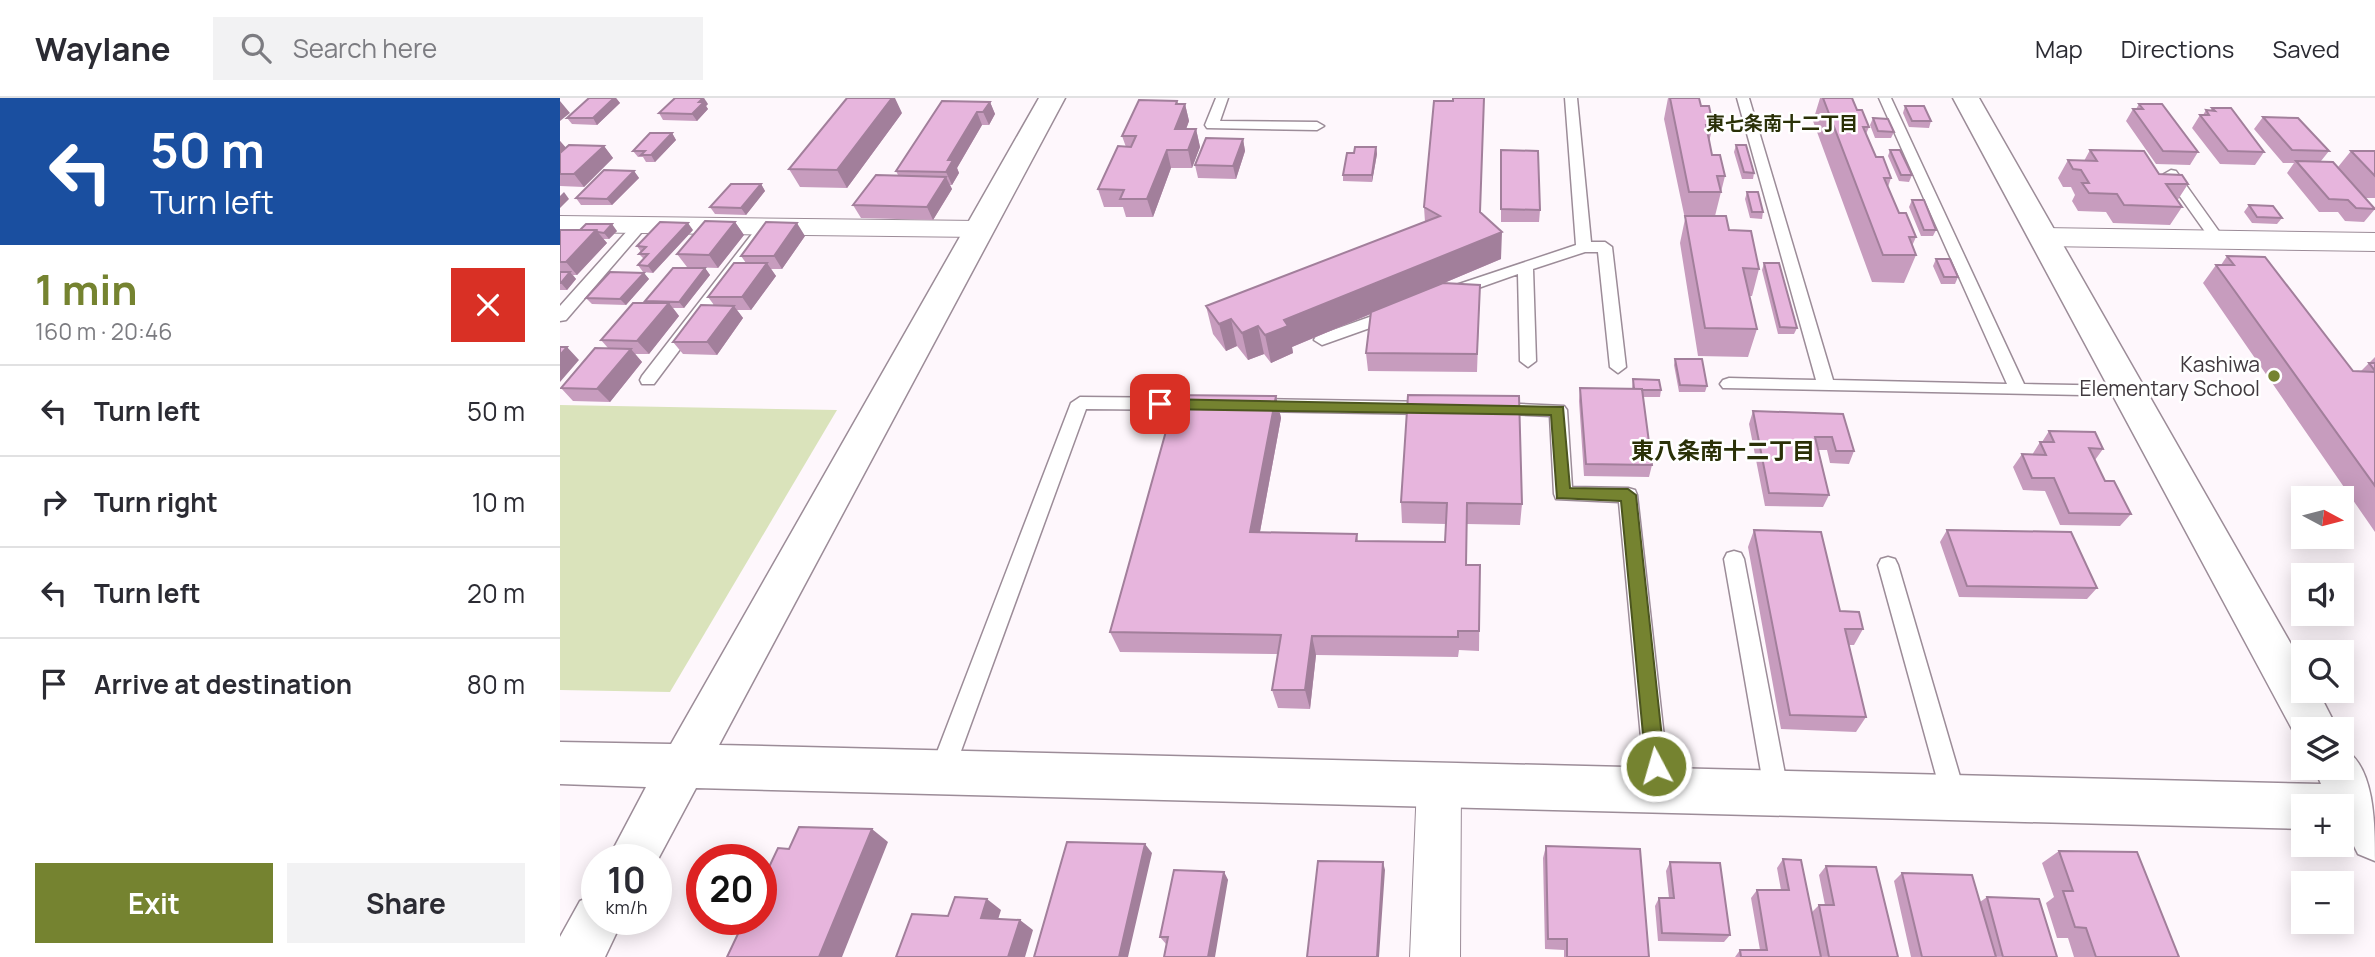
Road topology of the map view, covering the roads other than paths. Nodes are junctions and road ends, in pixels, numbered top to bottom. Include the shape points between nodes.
1 (1052, 98) edge
2 (1222, 98) edge
3 (1571, 98) edge
4 (1743, 98) edge
5 (1885, 98) edge
6 (1966, 98) edge
7 (1317, 126) dead end
8 (2171, 174) edge
9 (642, 223) junction
10 (560, 224) edge
11 (766, 225) junction
12 (979, 229) junction
13 (2043, 237) junction
14 (2218, 240) junction
15 (2375, 242) edge
16 (1584, 247) junction
17 (1525, 266) junction
18 (1436, 299) edge
19 (1411, 308) edge
20 (560, 316) edge
21 (1322, 340) edge
22 (1528, 361) dead end
23 (1618, 367) dead end
24 (648, 380) dead end
25 (1729, 384) dead end
26 (1826, 386) junction
27 (2018, 390) junction
28 (2129, 392) junction
29 (1449, 408) edge
30 (1476, 409) edge
31 (1734, 559) dead end
32 (1888, 565) dead end
33 (2309, 717) edge
34 (560, 763) edge
35 (685, 766) junction
36 (941, 773) junction
37 (1439, 785) junction
38 (1658, 792) junction
39 (1777, 794) junction
40 (1954, 797) junction
41 (2355, 806) edge
42 (641, 844) edge
43 (589, 935) edge
44 (577, 957) edge
45 (1435, 957) edge

1 - 12 street
2 - 7 lane via 1212,125
3 - 16 lane
4 - 26 lane
5 - 27 lane
6 - 13 street
8 - 14 lane
9 - 10 street
9 - 11 street
9 - 20 lane
11 - 12 street
11 - 24 lane
12 - 35 street
13 - 14 street
13 - 28 street
14 - 15 street
16 - 17 lane
16 - 23 lane via 1605,247
17 - 18 lane
17 - 22 lane
19 - 21 lane
25 - 26 lane
26 - 27 lane
27 - 28 lane
28 - 33 street
29 - 36 lane via 1080,403
30 - 38 lane via 1558,410 1563,494 1628,495
31 - 39 lane
32 - 40 lane
34 - 35 street
35 - 36 street
35 - 42 street
36 - 37 street
37 - 38 street
37 - 45 street
38 - 39 street
39 - 40 street
40 - 41 street
43 - 44 street

